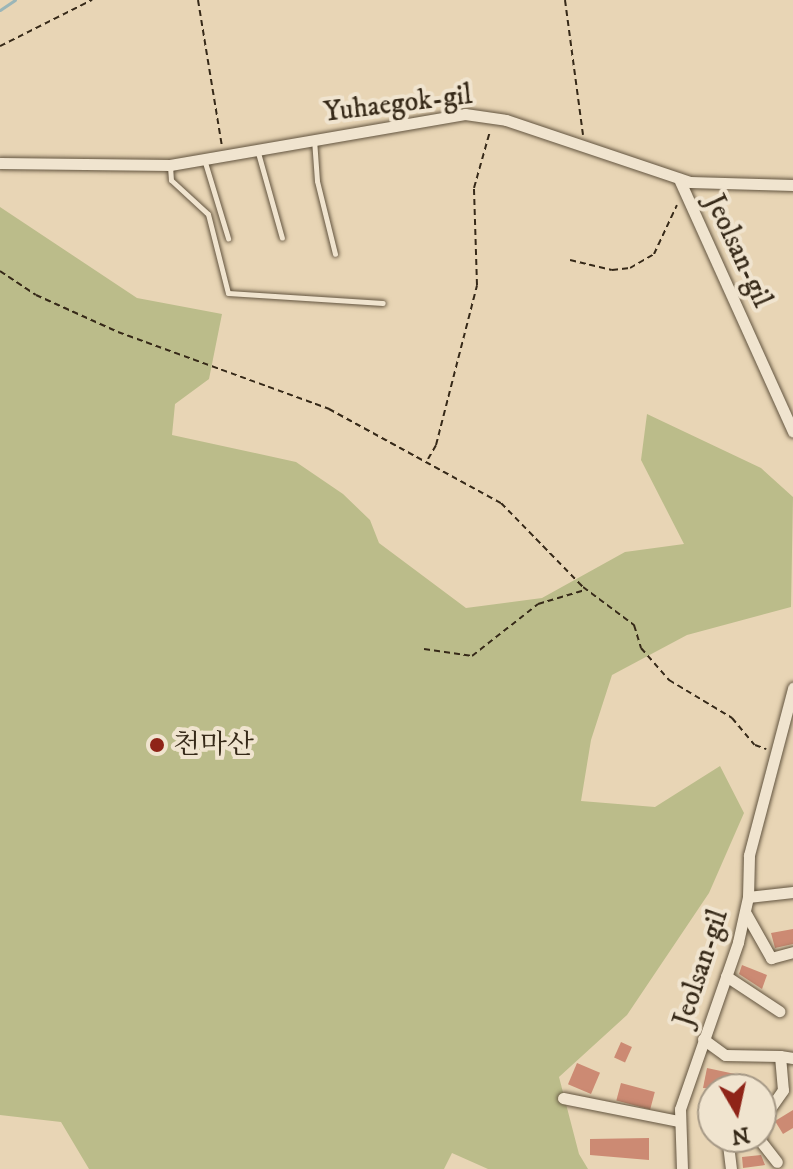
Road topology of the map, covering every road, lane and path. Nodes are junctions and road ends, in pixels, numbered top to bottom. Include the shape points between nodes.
1 (92, 0) edge
2 (198, 0) edge
3 (565, 0) edge
4 (0, 46) edge
5 (494, 119) junction
6 (314, 138) junction
7 (257, 148) junction
8 (584, 148) junction
9 (223, 155) junction
10 (204, 159) junction
11 (0, 163) edge
12 (170, 165) junction
13 (679, 179) junction
14 (793, 185) edge
15 (685, 195) junction
16 (228, 238) dead end
17 (282, 238) dead end
18 (335, 254) dead end
19 (570, 260) dead end
20 (0, 271) edge
21 (383, 303) dead end
22 (793, 431) edge
23 (427, 460) junction
24 (586, 590) junction
25 (424, 649) dead end
26 (793, 688) edge
27 (779, 753) junction
28 (793, 892) edge
29 (748, 897) junction
30 (745, 912) junction
31 (793, 952) edge
32 (726, 976) junction
33 (779, 1011) dead end
34 (703, 1039) junction
35 (780, 1056) junction
36 (793, 1058) edge
37 (563, 1098) dead end
38 (777, 1099) edge
39 (678, 1121) junction
40 (771, 1153) edge
41 (777, 1162) dead end
42 (682, 1169) edge

1 - 4 path
2 - 9 path
3 - 8 path
5 - 6 street, Yuhaegok-gil via 465,114
5 - 8 street, Yuhaegok-gil
5 - 23 path via 474,188 477,285 436,445
6 - 7 street, Yuhaegok-gil
6 - 18 lane via 317,181
7 - 9 street, Yuhaegok-gil
7 - 17 lane
8 - 13 street, Yuhaegok-gil
9 - 10 street, Yuhaegok-gil
10 - 12 street, Yuhaegok-gil
10 - 16 lane
11 - 12 street, Yuhaegok-gil
12 - 21 lane via 171,180 208,214 228,293
13 - 14 street, Yuhaegok-gil
13 - 15 street, Jeolsan-gil
15 - 19 path via 654,254 630,268 612,270
15 - 22 street, Jeolsan-gil
20 - 23 path via 36,295 104,326 329,409
23 - 24 path via 501,503
24 - 25 path via 538,604 472,656
24 - 27 path via 634,625 641,648 669,680 732,718 755,745
26 - 27 street, Jeolsan-gil
27 - 29 street, Jeolsan-gil via 749,855
28 - 29 street
29 - 30 street, Jeolsan-gil
30 - 31 street via 771,958
30 - 32 street, Jeolsan-gil
32 - 33 street
32 - 34 street, Jeolsan-gil
34 - 35 street via 725,1055
34 - 39 street, Jeolsan-gil
35 - 36 street
35 - 38 street via 783,1090
37 - 39 street
39 - 42 street, Jeolsan-gil
40 - 41 street

